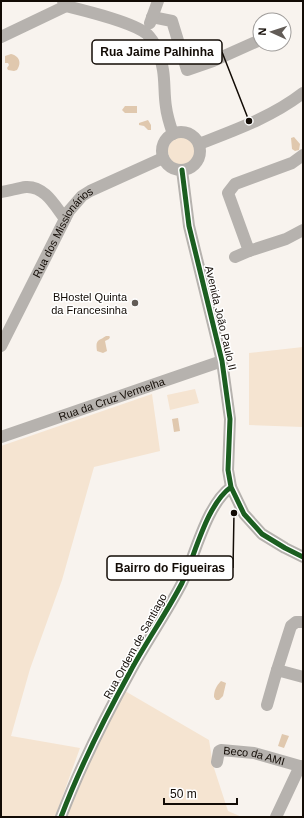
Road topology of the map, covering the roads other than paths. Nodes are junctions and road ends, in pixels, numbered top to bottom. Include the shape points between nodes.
1 (158, 1) edge
2 (65, 3) edge
3 (152, 17) junction
4 (146, 34) junction
5 (1, 37) edge
6 (252, 44) edge
7 (303, 94) edge
8 (173, 134) junction
9 (199, 144) junction
10 (303, 155) edge
11 (163, 158) junction
12 (182, 170) junction
13 (1, 192) edge
14 (65, 219) junction
15 (303, 230) edge
16 (250, 251) junction
17 (235, 257) dead end
18 (1, 346) edge
19 (222, 361) junction
20 (1, 437) edge
21 (231, 488) junction
22 (303, 557) edge
23 (303, 622) edge
24 (278, 670) junction
25 (303, 677) edge
26 (267, 705) dead end
27 (217, 762) dead end
28 (302, 766) edge
29 (61, 817) edge
30 (276, 817) edge

1 - 3 street
2 - 4 street via 125,23
2 - 5 street
3 - 4 street
3 - 6 street via 172,21 187,70
4 - 8 street via 160,55 166,108
7 - 9 street via 258,121
8 - 9 street via 188,133 195,137
8 - 11 street via 166,139 163,146
9 - 12 street via 200,156 196,163
10 - 16 street via 292,163 234,184 228,194
11 - 12 street via 171,167
11 - 14 street, Rua dos Missionários via 90,191 74,204
12 - 19 street, Avenida João Paulo II via 189,226
13 - 14 street via 25,187 39,189 46,194
14 - 18 street, Rua dos Missionários
15 - 16 street
16 - 17 street
19 - 20 street, Rua da Cruz Vermelha
19 - 21 street, Avenida João Paulo II via 230,419 228,470
21 - 22 street, Avenida João Paulo II via 244,514 262,534
21 - 29 street, Rua Ordem de Santiago via 212,511 182,583 93,742
23 - 24 street via 296,622 291,626
24 - 25 street
24 - 26 street
27 - 28 street, Beco da AMI via 221,750 254,753
28 - 30 street, Beco da AMI

